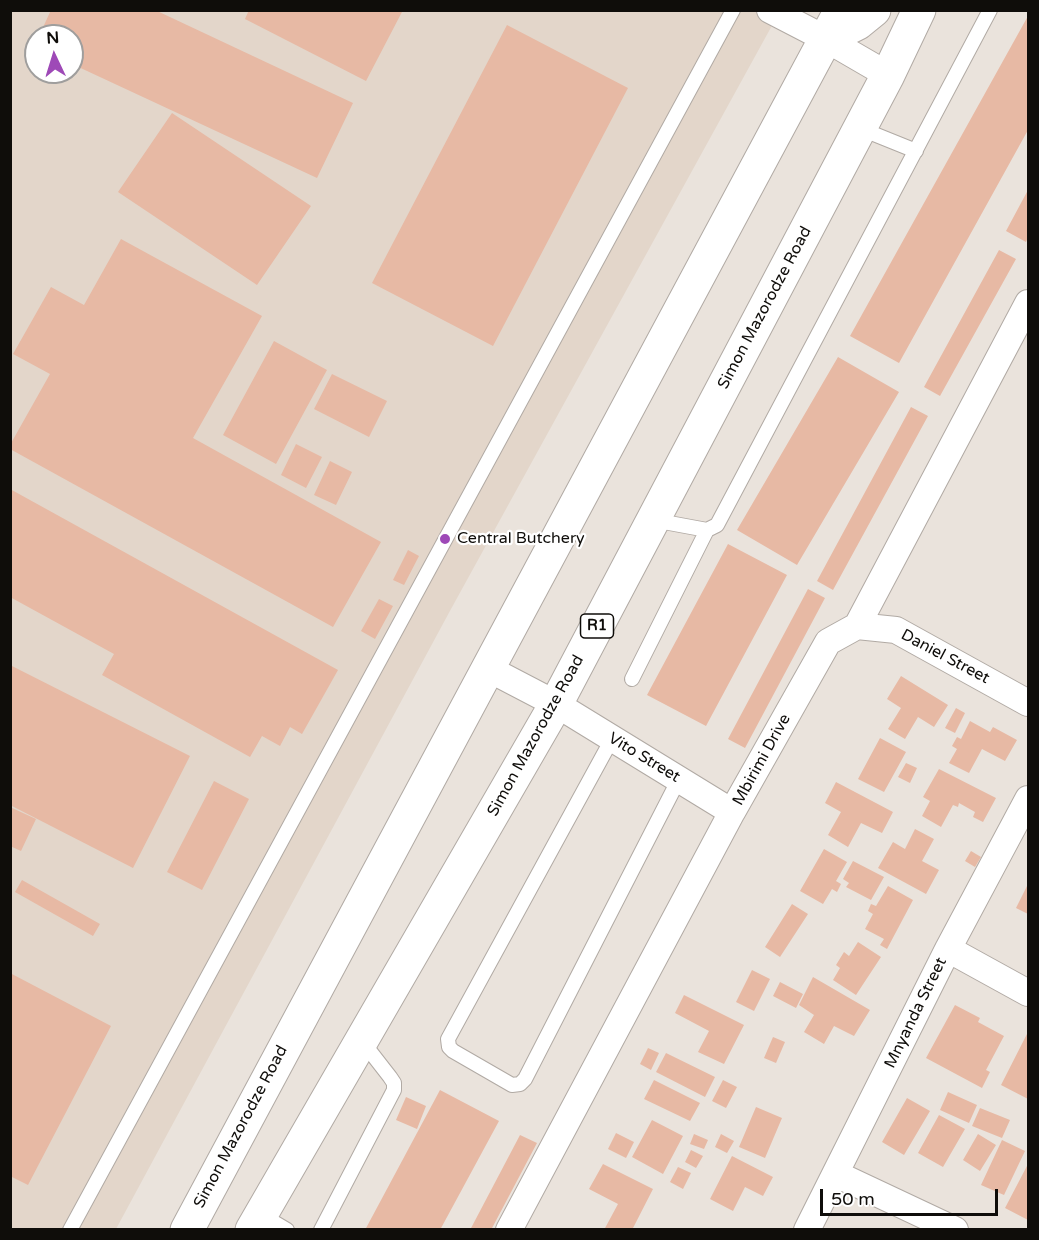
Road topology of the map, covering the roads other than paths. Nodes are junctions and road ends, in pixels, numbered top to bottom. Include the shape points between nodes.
1 (733, 10) edge
2 (770, 10) edge
3 (841, 10) edge
4 (874, 10) edge
5 (919, 10) edge
6 (990, 10) edge
7 (826, 39) junction
8 (888, 75) junction
9 (859, 128) junction
10 (916, 151) junction
11 (1029, 303) edge
12 (653, 520) junction
13 (707, 530) junction
14 (857, 626) junction
15 (487, 668) junction
16 (632, 679) dead end
17 (1029, 703) edge
18 (556, 704) junction
19 (612, 739) junction
20 (679, 779) junction
21 (1029, 799) edge
22 (732, 812) junction
23 (948, 949) junction
24 (1029, 993) edge
25 (361, 1040) junction
26 (836, 1174) junction
27 (260, 1226) edge
28 (70, 1230) edge
29 (187, 1230) edge
30 (321, 1230) edge
31 (509, 1230) edge
32 (807, 1230) edge
33 (954, 1230) edge

1 - 28 lane
2 - 7 street
3 - 7 highway, Simon Mazorodze Road
4 - 7 highway
5 - 8 highway, Simon Mazorodze Road / R1
6 - 10 lane
7 - 8 street
7 - 15 highway, Simon Mazorodze Road
8 - 9 highway, Simon Mazorodze Road / R1
9 - 10 lane
9 - 12 highway, Simon Mazorodze Road / R1
10 - 13 lane via 717,525
11 - 14 street
12 - 13 lane
12 - 18 highway, Simon Mazorodze Road / R1
13 - 16 lane
14 - 17 street, Daniel Street via 896,630
14 - 22 street, Mbirimi Drive via 828,642
15 - 18 street, Vito Street
15 - 29 highway, Simon Mazorodze Road
18 - 19 street, Vito Street
18 - 25 highway, Simon Mazorodze Road / R1
19 - 20 street, Vito Street
19 - 20 lane via 448,1039 453,1051 512,1085 525,1079
20 - 22 street, Vito Street
21 - 23 street, Mnyanda Street
22 - 31 street, Mbirimi Drive
23 - 24 street
23 - 26 street, Mnyanda Street
25 - 27 highway, Simon Mazorodze Road / R1
25 - 30 lane via 394,1083 394,1090
26 - 32 street, Mnyanda Street
26 - 33 street

